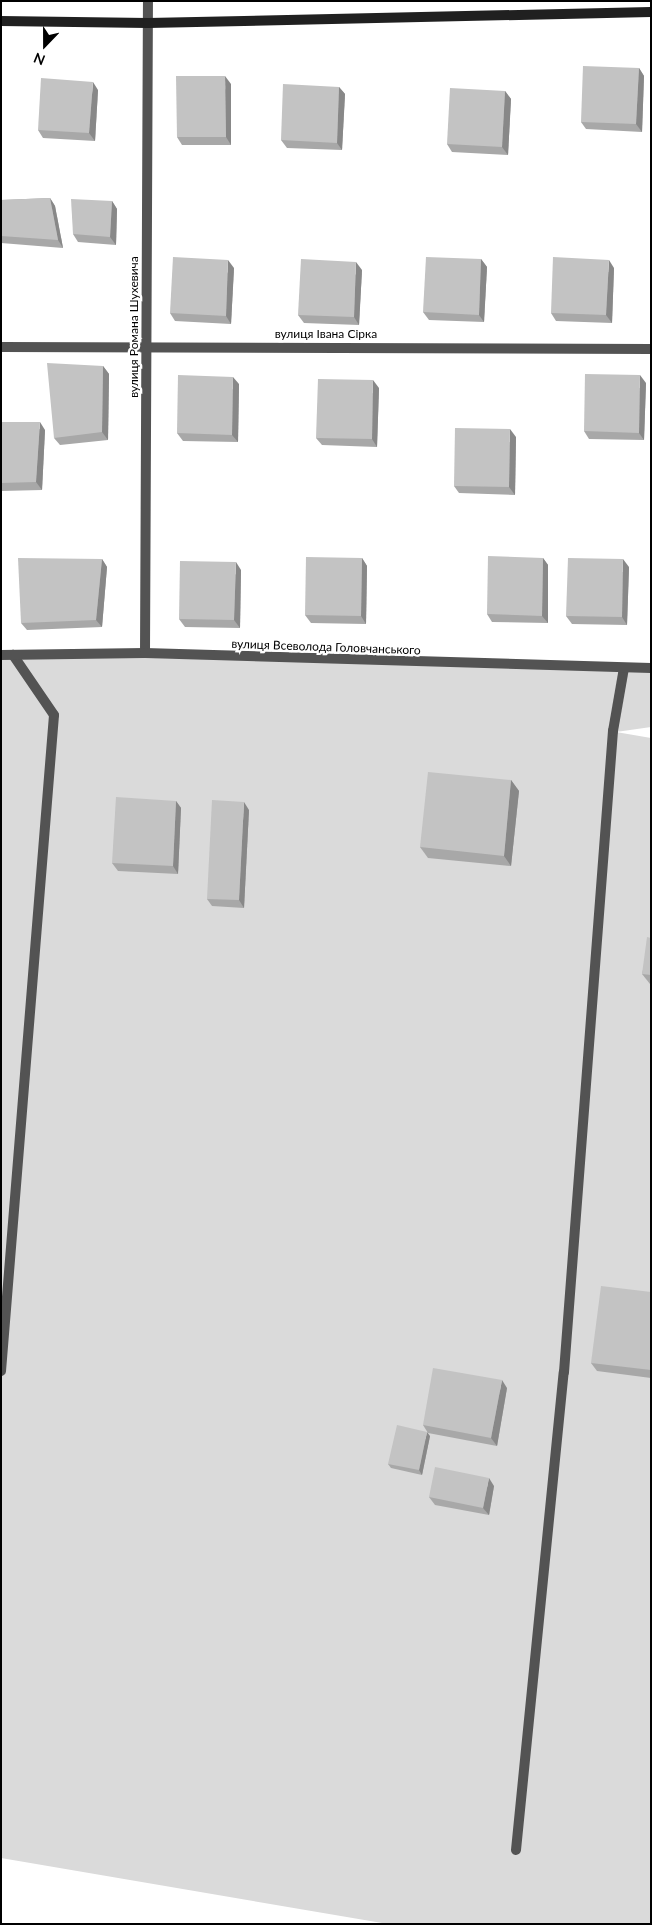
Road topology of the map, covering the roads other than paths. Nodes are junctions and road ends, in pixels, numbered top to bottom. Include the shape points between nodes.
1 (148, 1) edge
2 (651, 12) edge
3 (1, 21) edge
4 (148, 23) junction
5 (1, 346) edge
6 (146, 347) junction
7 (651, 349) edge
8 (145, 654) junction
9 (1, 655) edge
10 (13, 655) junction
11 (624, 668) junction
12 (651, 668) edge
13 (1, 1371) edge
14 (516, 1850) dead end

1 - 4 street, вулиця Романа Шухевича
2 - 4 street
3 - 4 street
4 - 6 street, вулиця Романа Шухевича
5 - 6 street, вулиця Івана Сірка
6 - 7 street, вулиця Івана Сірка
6 - 8 street, вулиця Романа Шухевича
8 - 10 street, вулиця Всеволода Головчанського
8 - 11 street, вулиця Всеволода Головчанського
9 - 10 street, вулиця Всеволода Головчанського
10 - 13 street via 54,715
11 - 12 street, вулиця Всеволода Головчанського
11 - 14 street via 613,731 564,1372

